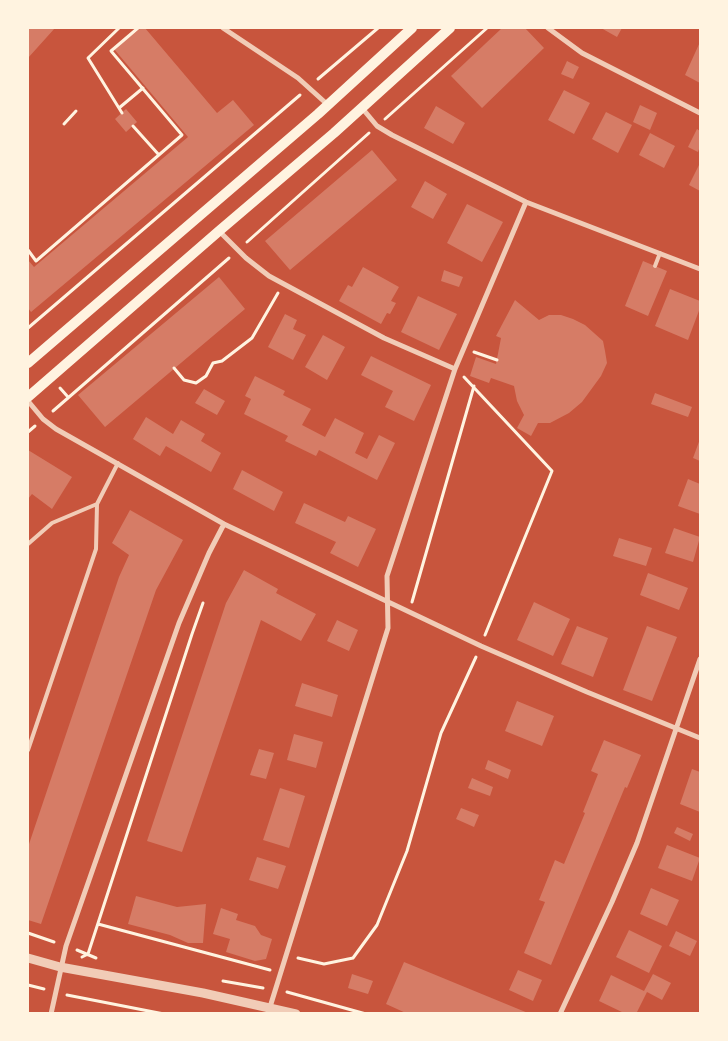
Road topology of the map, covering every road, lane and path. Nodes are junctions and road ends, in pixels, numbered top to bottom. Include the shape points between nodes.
1 (119, 28) edge
2 (138, 28) edge
3 (223, 28) edge
4 (378, 28) edge
5 (412, 28) edge
6 (450, 28) edge
7 (487, 28) edge
8 (548, 28) edge
9 (309, 87) junction
10 (143, 88) junction
11 (328, 105) junction
12 (119, 108) junction
13 (362, 108) junction
14 (76, 111) dead end
15 (122, 113) dead end
16 (700, 113) edge
17 (64, 124) dead end
18 (133, 126) dead end
19 (377, 126) junction
20 (159, 155) junction
21 (526, 202) junction
22 (219, 231) junction
23 (28, 250) edge
24 (238, 250) junction
25 (660, 253) junction
26 (655, 266) dead end
27 (700, 268) edge
28 (283, 284) junction
29 (28, 328) edge
30 (486, 357) dead end
31 (497, 360) dead end
32 (28, 362) edge
33 (174, 368) dead end
34 (455, 368) junction
35 (474, 386) junction
36 (28, 397) edge
37 (28, 401) edge
38 (43, 419) junction
39 (28, 432) edge
40 (118, 464) junction
41 (96, 504) junction
42 (224, 524) junction
43 (28, 544) edge
44 (204, 600) dead end
45 (388, 601) junction
46 (410, 612) junction
47 (481, 646) junction
48 (700, 659) edge
49 (676, 729) junction
50 (700, 738) edge
51 (28, 750) edge
52 (98, 924) junction
53 (88, 954) dead end
54 (286, 954) junction
55 (28, 958) edge
56 (60, 967) junction
57 (280, 972) junction
58 (28, 985) edge
59 (275, 990) junction
60 (55, 992) junction
61 (270, 1007) junction
62 (51, 1014) edge
63 (164, 1014) edge
64 (296, 1014) edge
65 (366, 1014) edge
66 (560, 1014) edge

1 - 12 path via 88,58
2 - 10 path via 111,50
3 - 9 street
4 - 9 path
5 - 11 main road
6 - 13 main road
7 - 19 path
8 - 16 street via 582,53
9 - 11 street
9 - 29 path
10 - 12 path
10 - 20 path via 182,135
11 - 32 main road
12 - 15 path
13 - 19 street
13 - 22 main road
14 - 17 path
18 - 20 path
19 - 21 street
19 - 24 path
20 - 23 path via 36,261
21 - 25 street
21 - 34 street
22 - 24 street
22 - 36 main road
24 - 28 street
24 - 38 path
25 - 26 lane
25 - 27 street
28 - 33 path via 252,338 222,361 214,362 206,376 196,383 184,380
28 - 34 street via 384,338
30 - 31 path
34 - 35 path
34 - 45 street via 387,576
35 - 46 path
35 - 47 path via 552,470
37 - 38 street
38 - 39 path
38 - 40 street
40 - 41 lane
40 - 42 street
41 - 43 lane via 52,523
41 - 51 lane via 96,549
42 - 45 street
42 - 56 street via 179,623
44 - 52 path
45 - 46 street
45 - 54 street via 388,628
46 - 47 street
47 - 49 street
47 - 54 path via 441,733 407,851 377,925 353,958 324,964
48 - 49 street
49 - 50 street
49 - 66 street via 636,844
52 - 53 path
52 - 57 path
54 - 57 street
55 - 56 street
56 - 60 street
56 - 61 street
57 - 59 street
58 - 60 path
59 - 61 street
59 - 65 path
60 - 62 street
60 - 63 path
61 - 64 street

